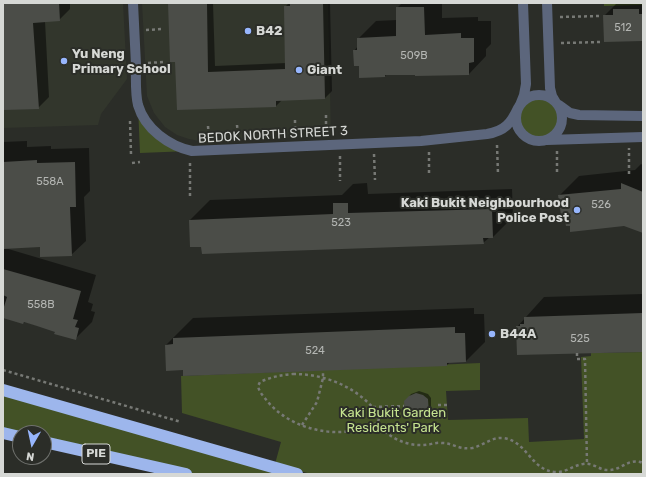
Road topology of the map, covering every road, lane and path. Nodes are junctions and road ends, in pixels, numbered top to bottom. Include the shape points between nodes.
1 (133, 3) edge
2 (522, 3) edge
3 (547, 3) edge
4 (564, 16) dead end
5 (601, 16) dead end
6 (163, 29) dead end
7 (149, 30) dead end
8 (602, 42) dead end
9 (565, 43) dead end
10 (150, 62) dead end
11 (163, 62) dead end
12 (556, 102) junction
13 (519, 107) junction
14 (326, 115) dead end
15 (643, 116) edge
16 (295, 119) dead end
17 (237, 125) dead end
18 (208, 126) dead end
19 (295, 128) dead end
20 (326, 129) dead end
21 (237, 133) dead end
22 (208, 134) dead end
23 (643, 137) edge
24 (540, 140) junction
25 (497, 150) dead end
26 (429, 152) dead end
27 (374, 153) dead end
28 (557, 158) dead end
29 (190, 160) dead end
30 (629, 160) dead end
31 (132, 162) dead end
32 (140, 162) dead end
33 (340, 162) dead end
34 (557, 172) dead end
35 (498, 174) dead end
36 (629, 174) dead end
37 (429, 175) dead end
38 (375, 180) dead end
39 (340, 181) dead end
40 (190, 196) dead end
41 (577, 353) dead end
42 (3, 370) edge
43 (323, 371) dead end
44 (323, 378) junction
45 (3, 390) edge
46 (447, 405) dead end
47 (404, 406) dead end
48 (438, 406) dead end
49 (373, 407) junction
50 (181, 422) dead end
51 (376, 423) junction
52 (302, 425) junction
53 (52, 444) edge
54 (643, 463) edge
55 (587, 464) junction
56 (186, 474) edge
57 (297, 474) edge

1 - 13 street, BEDOK NORTH STREET 3 via 138,104 156,133 186,150 421,141 487,134 507,126
2 - 13 street via 526,84
3 - 12 street via 550,88
4 - 5 path
6 - 7 path
8 - 9 path
10 - 11 path
12 - 13 street via 549,97 536,95 526,98
12 - 15 street via 570,113 579,115
12 - 24 street via 562,113 560,127 553,136
13 - 24 street via 516,119 520,130 528,138
14 - 20 path
16 - 19 path
17 - 21 path
18 - 22 path
23 - 24 street
25 - 35 path
26 - 37 path
27 - 38 path
28 - 34 path
29 - 40 path
30 - 36 path
31 - 32 path
33 - 39 path
41 - 55 path via 577,359 585,359
42 - 50 path
43 - 44 path
44 - 49 path via 354,391
44 - 52 path via 317,402
44 - 52 path via 287,374 268,378 258,385 258,389 272,406 288,419
45 - 57 highway
46 - 48 path
47 - 49 path
49 - 51 path via 379,416
51 - 52 path via 344,432 319,430
51 - 55 path via 394,438 416,445 442,443 470,448 492,439 509,440 521,446 539,466 553,472 566,471
53 - 56 highway, PIE
54 - 55 path via 629,462 611,470

